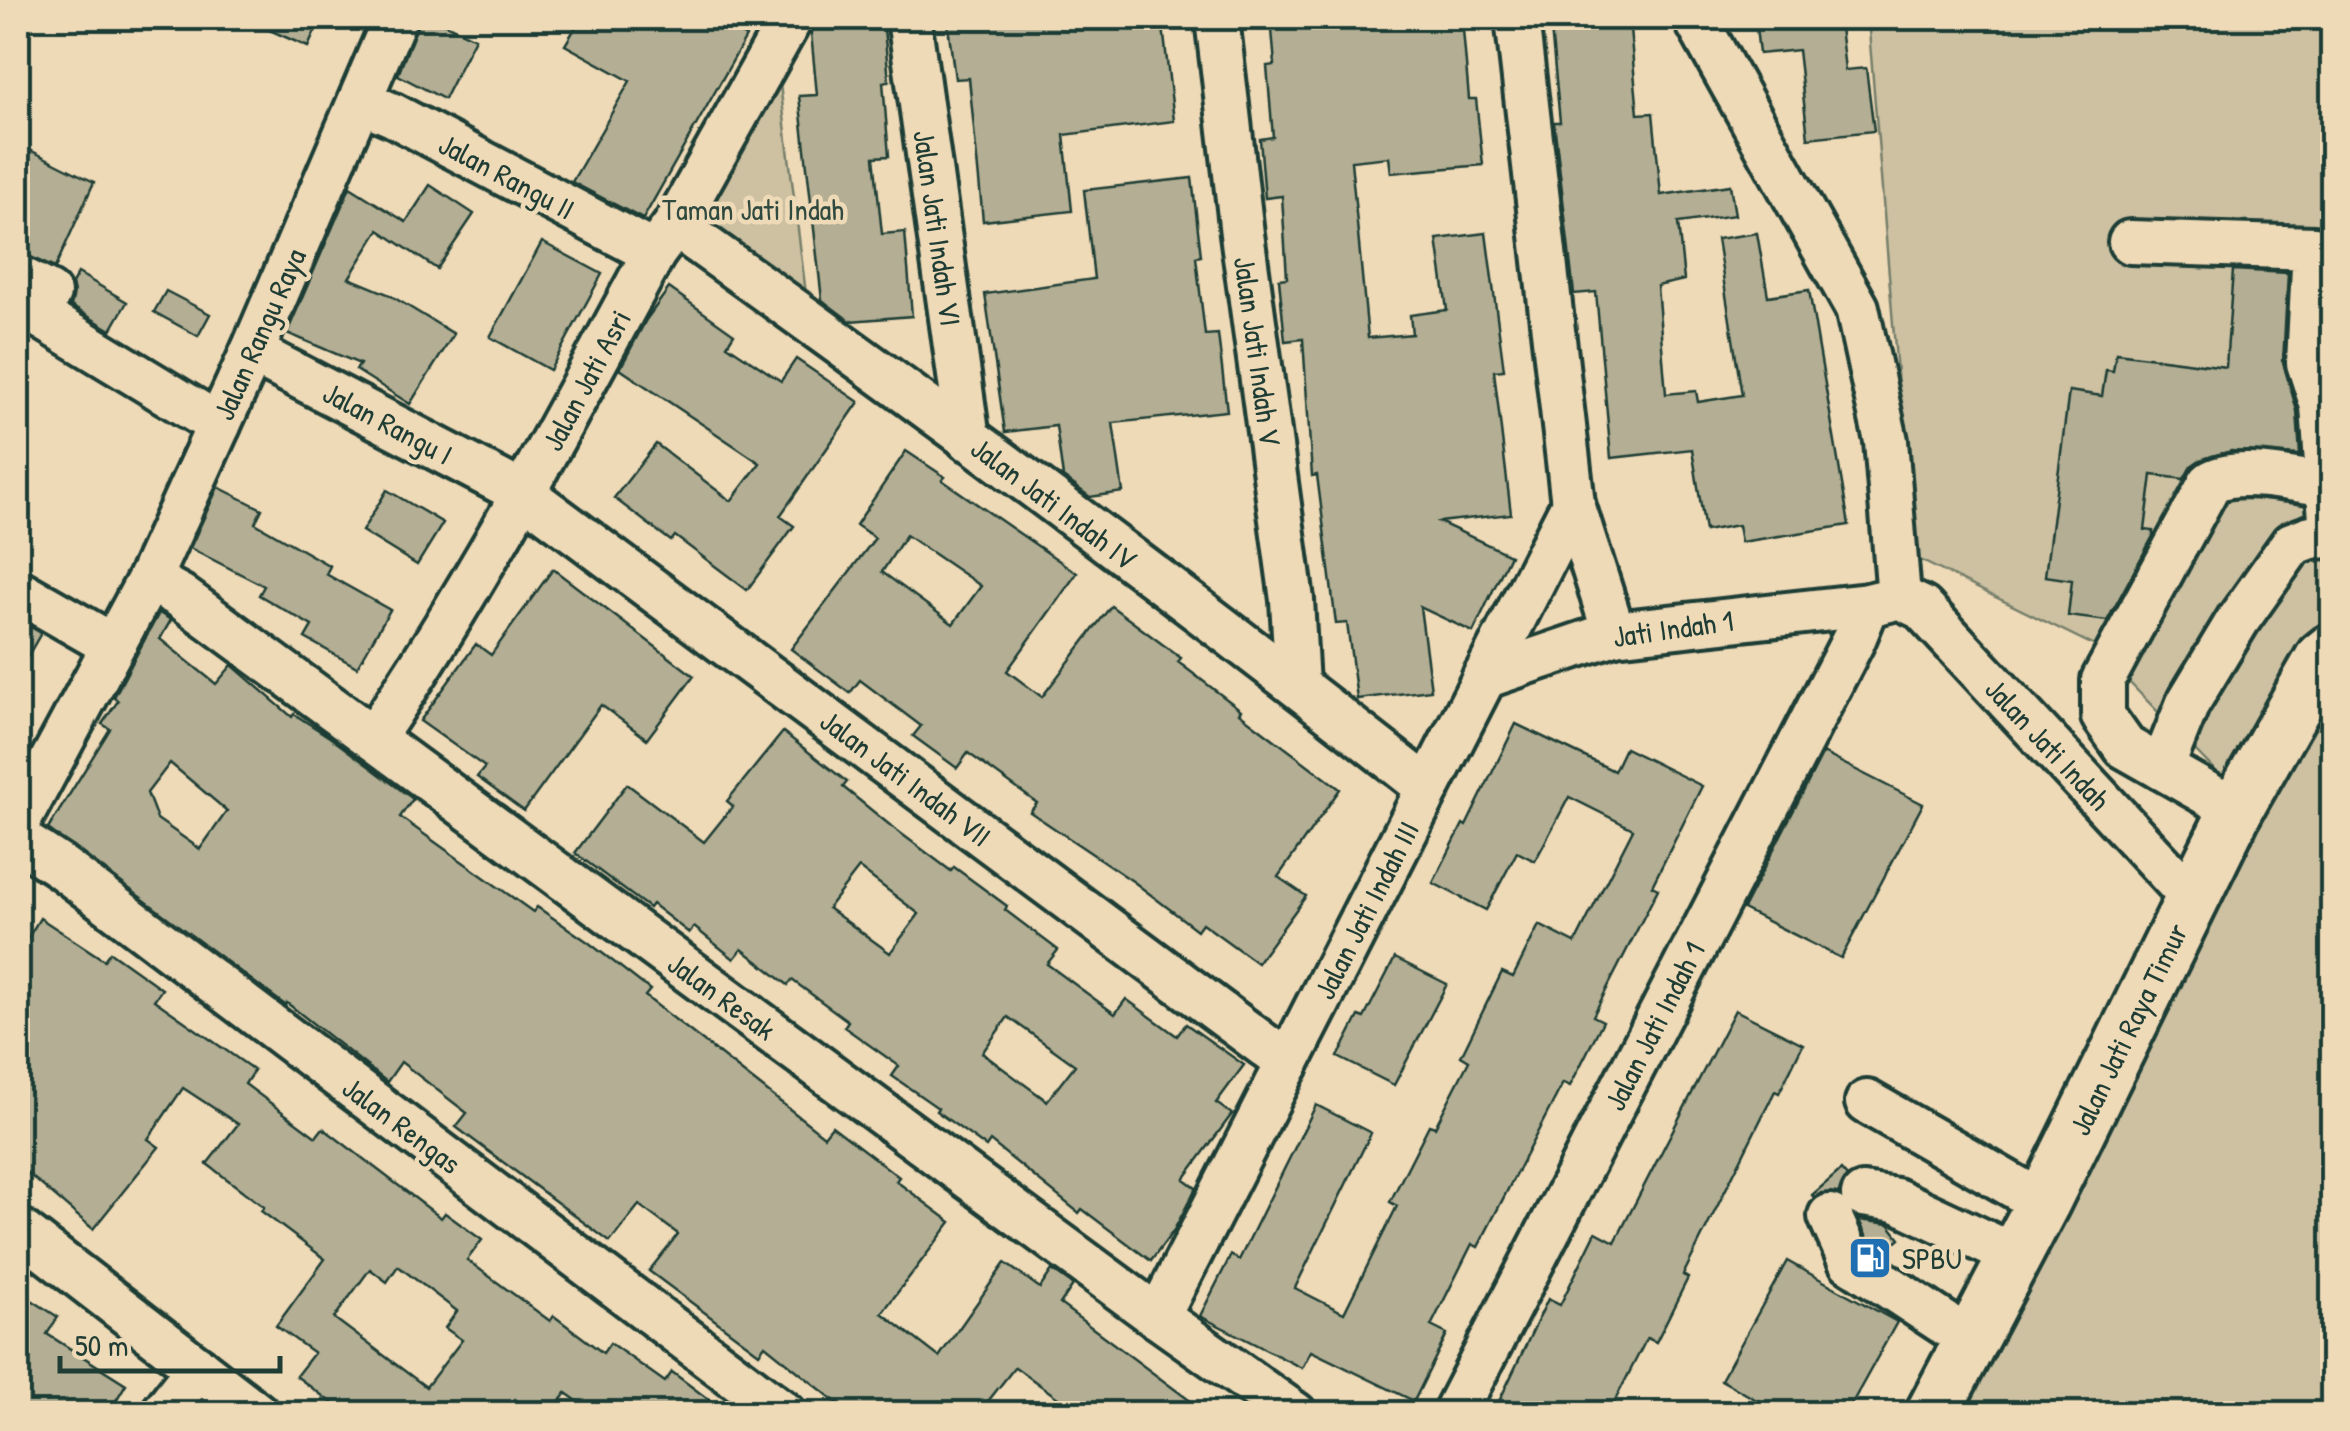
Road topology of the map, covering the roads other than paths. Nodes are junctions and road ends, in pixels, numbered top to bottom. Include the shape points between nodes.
1 (394, 18) edge
2 (792, 18) edge
3 (910, 18) edge
4 (1217, 18) edge
5 (1518, 18) edge
6 (1695, 18) edge
7 (360, 101) junction
8 (664, 239) junction
9 (2130, 242) dead end
10 (18, 277) edge
11 (252, 352) junction
12 (219, 424) junction
13 (968, 439) junction
14 (2328, 485) junction
15 (524, 494) junction
16 (1573, 504) junction
17 (2332, 535) edge
18 (149, 579) junction
19 (18, 591) edge
20 (1874, 614) junction
21 (1614, 633) junction
22 (112, 644) junction
23 (2332, 650) edge
24 (1484, 677) junction
25 (1297, 685) junction
26 (373, 738) junction
27 (2162, 768) junction
28 (1428, 788) junction
29 (2236, 810) junction
30 (18, 823) edge
31 (18, 839) edge
32 (2192, 898) junction
33 (1288, 1063) junction
34 (1867, 1102) dead end
35 (2043, 1203) junction
36 (18, 1229) edge
37 (2015, 1256) junction
38 (1158, 1317) junction
39 (1970, 1340) junction
40 (198, 1368) junction
41 (162, 1414) edge
42 (256, 1414) edge
43 (785, 1414) edge
44 (1295, 1414) edge
45 (1454, 1414) edge
46 (1932, 1414) edge

1 - 7 street, Jalan Rangu Raya
2 - 8 street, Jalan Jati Asri
3 - 13 street, Jalan Jati Indah VI
4 - 25 street, Jalan Jati Indah V via 1292,600
5 - 16 street
6 - 20 street via 1857,308 1886,441
7 - 8 street, Jalan Rangu II
7 - 11 street, Jalan Rangu Raya
8 - 13 street, Jalan Jati Indah IV
8 - 15 street, Jalan Jati Asri
9 - 14 street via 2314,248 2308,363 2322,406
10 - 12 street via 49,292 38,315
11 - 12 street, Jalan Rangu Raya
11 - 15 street, Jalan Rangu I
12 - 18 street, Jalan Rangu Raya
13 - 25 street, Jalan Jati Indah IV
14 - 17 street
14 - 27 street via 2274,477 2219,477 2210,483 2103,680 2103,716 2126,747
15 - 26 street, Jalan Jati Asri
15 - 33 street, Jalan Jati Indah VII
16 - 21 street
16 - 24 street, Jalan Jati Indah III
17 - 27 street via 2292,544 2188,703
18 - 22 street, Jalan Rangu Raya
18 - 26 street, Jalan Resak
19 - 22 street
20 - 21 street, Jati Indah 1
20 - 32 street, Jalan Jati Indah via 1922,608
20 - 45 street, Jalan Jati Indah 1
21 - 24 street, Jati Indah 1
22 - 30 street, Jalan Rangu Raya
23 - 29 main road, Jalan Jati Raya Timur
24 - 28 street, Jalan Jati Indah III
25 - 28 street, Jalan Jati Indah IV
26 - 38 street, Jalan Resak
27 - 29 street
28 - 33 street, Jalan Jati Indah III
29 - 32 main road, Jalan Jati Raya Timur
31 - 43 street, Jalan Rengas
32 - 35 main road, Jalan Jati Raya Timur
33 - 38 street, Jalan Jati Indah III
34 - 35 street
35 - 37 main road, Jalan Jati Raya Timur
36 - 40 street
37 - 39 main road, Jalan Jati Raya Timur
37 - 39 street via 1896,1200 1846,1205 1850,1262
38 - 44 street, Jalan Resak
39 - 46 main road, Jalan Jati Raya Timur
40 - 41 street
40 - 42 street

